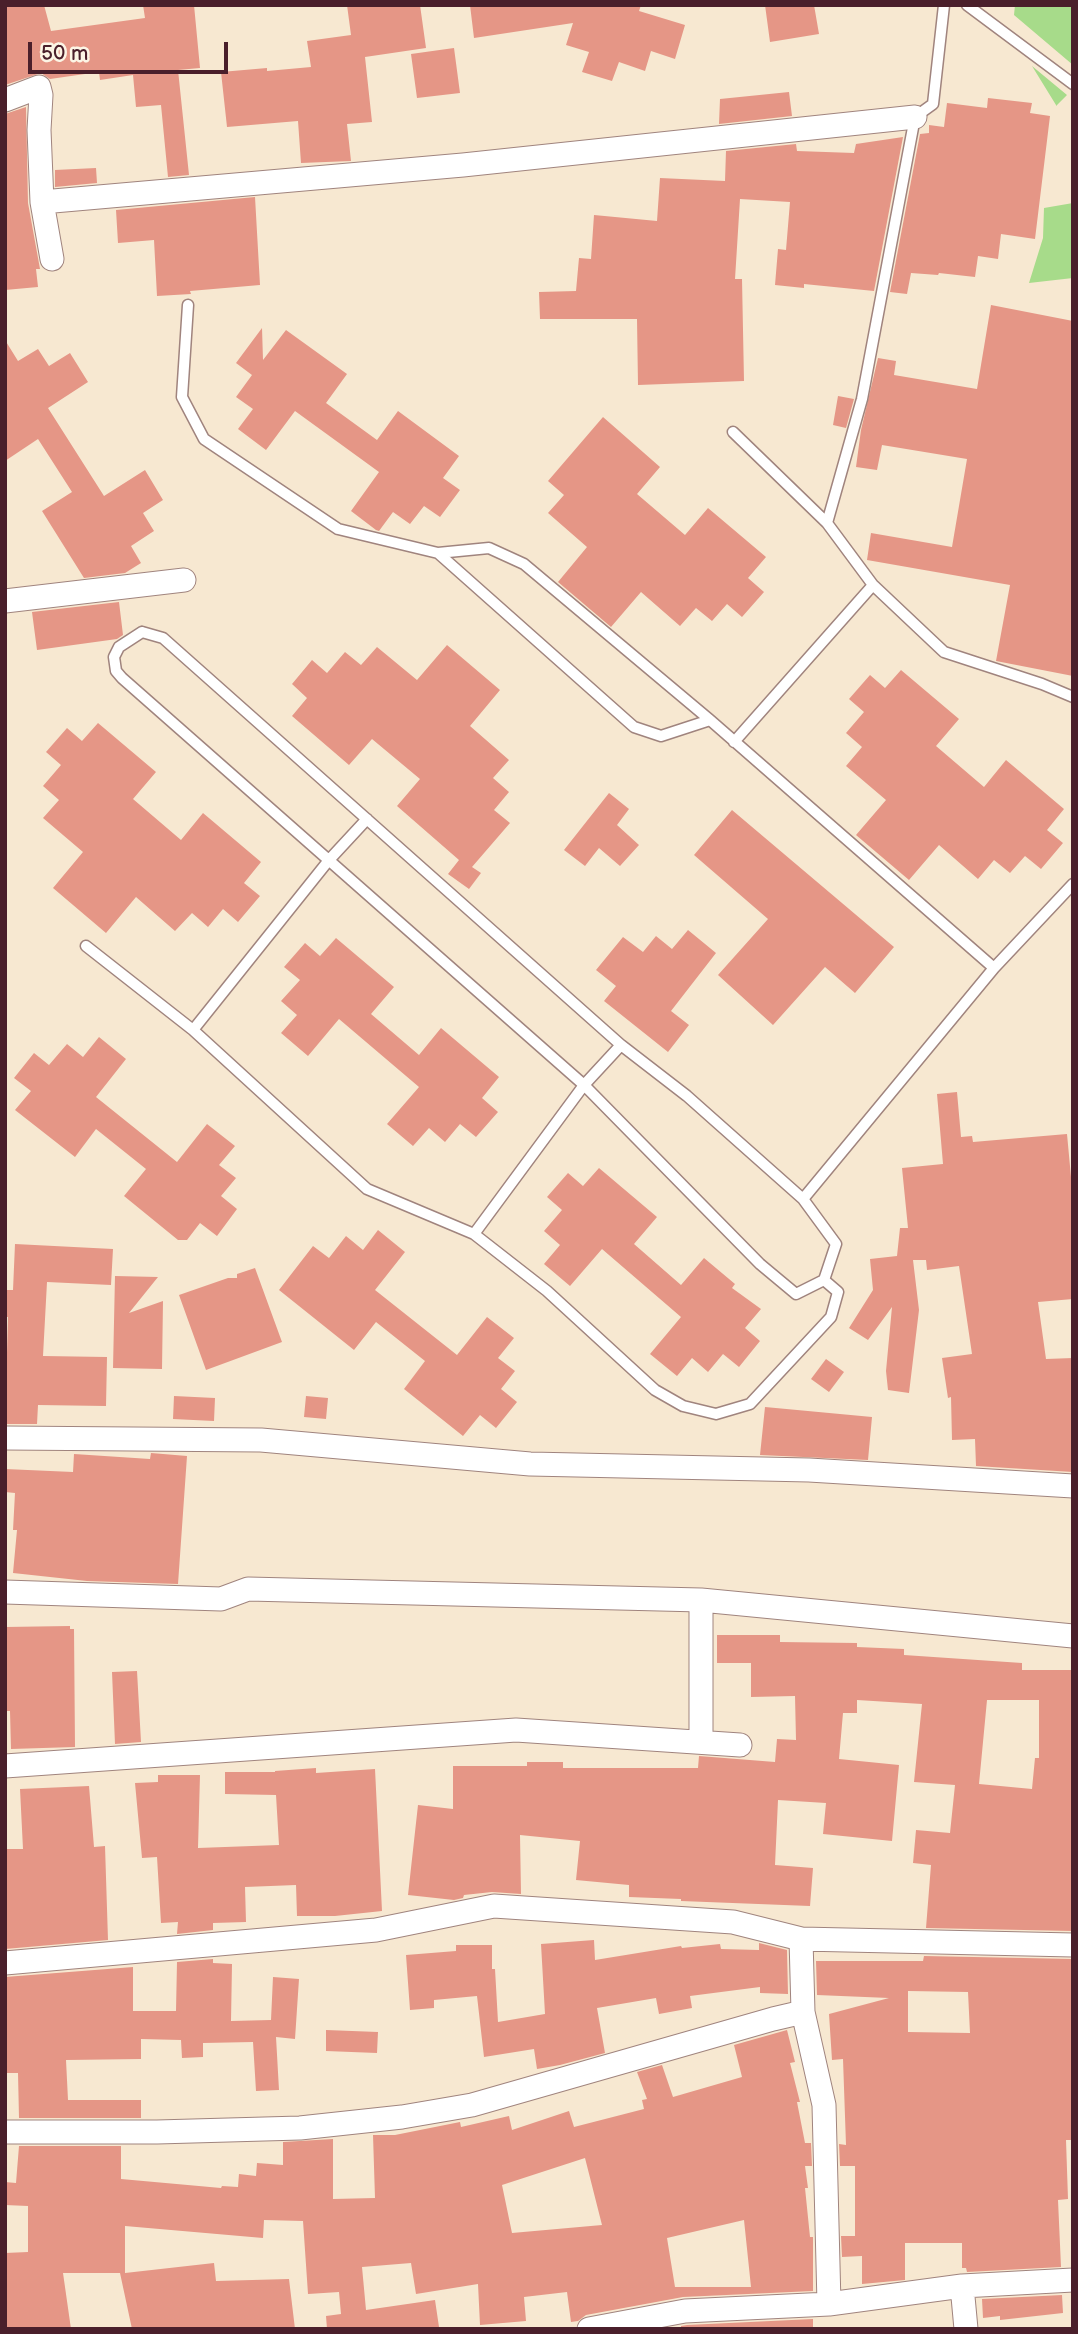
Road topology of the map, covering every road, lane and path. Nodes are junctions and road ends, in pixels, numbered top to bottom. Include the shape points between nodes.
1 (944, 5) edge
2 (967, 5) edge
3 (1073, 84) edge
4 (5, 100) edge
5 (915, 117) junction
6 (42, 202) junction
7 (52, 259) dead end
8 (188, 305) dead end
9 (733, 432) dead end
10 (827, 523) junction
11 (438, 553) junction
12 (184, 580) dead end
13 (873, 585) junction
14 (5, 601) edge
15 (1073, 696) edge
16 (710, 720) junction
17 (734, 742) junction
18 (367, 819) junction
19 (329, 860) junction
20 (1073, 884) edge
21 (86, 946) dead end
22 (994, 968) junction
23 (193, 1030) junction
24 (621, 1045) junction
25 (584, 1086) junction
26 (803, 1199) junction
27 (474, 1234) junction
28 (824, 1280) junction
29 (5, 1438) edge
30 (1073, 1486) edge
31 (5, 1592) edge
32 (701, 1600) junction
33 (1073, 1636) edge
34 (701, 1742) junction
35 (740, 1745) dead end
36 (5, 1766) edge
37 (802, 1939) junction
38 (1073, 1945) edge
39 (5, 1963) edge
40 (803, 2012) junction
41 (5, 2132) edge
42 (1073, 2280) edge
43 (962, 2286) junction
44 (829, 2304) junction
45 (589, 2329) edge
46 (966, 2329) edge

1 - 5 lane via 933,104
2 - 3 lane
4 - 6 street via 38,87 41,95
5 - 6 street via 463,165
5 - 10 lane via 862,399
6 - 7 street
8 - 11 lane via 181,397 204,439 338,529
9 - 10 lane
10 - 13 lane
11 - 16 lane via 488,548 524,564
11 - 16 lane via 634,727 661,736
12 - 14 street
13 - 15 lane via 944,652
13 - 17 lane
16 - 17 lane
17 - 22 lane
18 - 19 lane
18 - 19 lane via 163,638 142,632 119,647 114,657 122,678
18 - 24 lane
19 - 23 lane
19 - 25 lane
20 - 22 lane
21 - 23 lane
22 - 26 lane
23 - 27 lane via 367,1189
24 - 25 lane
24 - 26 lane via 687,1096
25 - 27 lane
25 - 28 lane via 796,1294
26 - 28 lane via 836,1244
27 - 28 lane via 547,1291 655,1390 683,1406 716,1414 750,1404 831,1317 838,1292
29 - 30 street via 261,1440 530,1464 809,1470
31 - 32 street via 220,1599 248,1589
32 - 33 street
32 - 34 street
34 - 35 street
34 - 36 street via 516,1730
37 - 38 street
37 - 39 street via 733,1922 494,1906 376,1930
37 - 40 street
40 - 41 street via 472,2105 402,2117 300,2128
40 - 44 street via 824,2105
42 - 43 street
43 - 44 street
43 - 46 street
44 - 45 street via 685,2311

